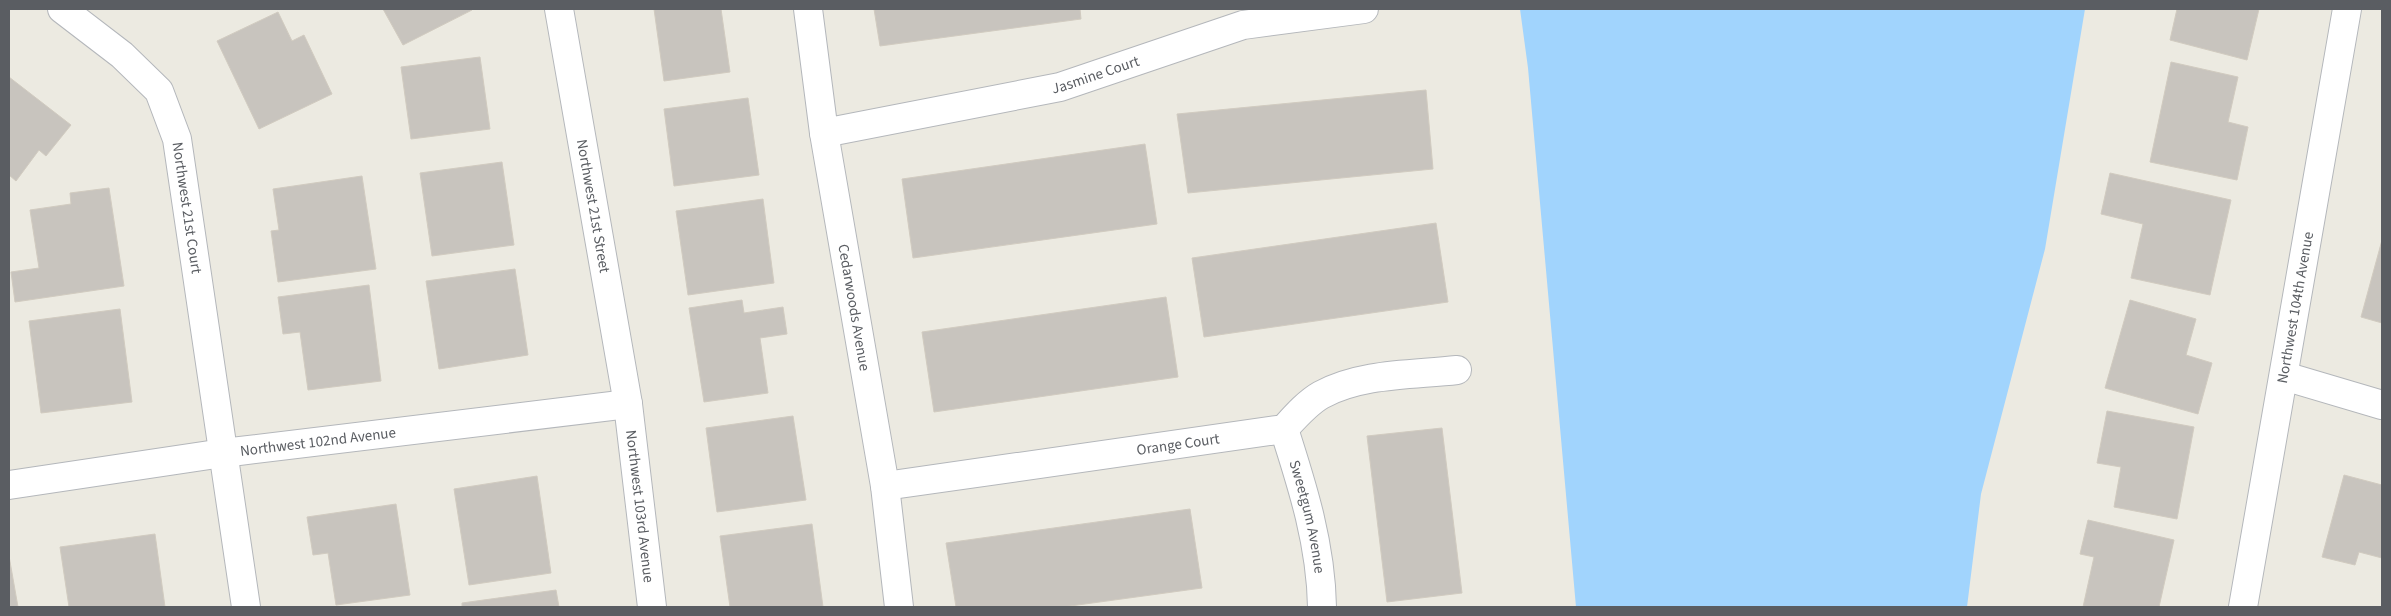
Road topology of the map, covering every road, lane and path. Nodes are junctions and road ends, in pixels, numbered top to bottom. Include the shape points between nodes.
1 (62, 9) edge
2 (560, 9) edge
3 (808, 9) edge
4 (1364, 9) edge
5 (2347, 9) edge
6 (1242, 17) edge
7 (824, 133) junction
8 (1457, 370) dead end
9 (2284, 376) junction
10 (628, 404) junction
11 (2382, 405) edge
12 (1284, 429) junction
13 (223, 453) junction
14 (9, 485) edge
15 (884, 486) junction
16 (246, 607) edge
17 (652, 607) edge
18 (899, 607) edge
19 (1322, 607) edge
20 (2243, 607) edge

1 - 13 street, Northwest 21st Court via 122,55 159,91 174,131
2 - 10 street, Northwest 21st Street
3 - 7 street, Cedarwoods Avenue
4 - 6 street, Jasmine Court
5 - 9 street, Northwest 104th Avenue
6 - 7 street, Jasmine Court via 1060,86
7 - 15 street, Cedarwoods Avenue
8 - 12 street via 1340,386 1320,396
9 - 11 street
9 - 20 street, Northwest 104th Avenue
10 - 13 street, Northwest 102nd Avenue
10 - 17 street, Northwest 103rd Avenue
12 - 15 street, Orange Court
12 - 19 street, Sweetgum Avenue via 1310,510
13 - 14 street, Northwest 102nd Avenue
13 - 16 street, Northwest 21st Court
15 - 18 street, Cedarwoods Avenue

